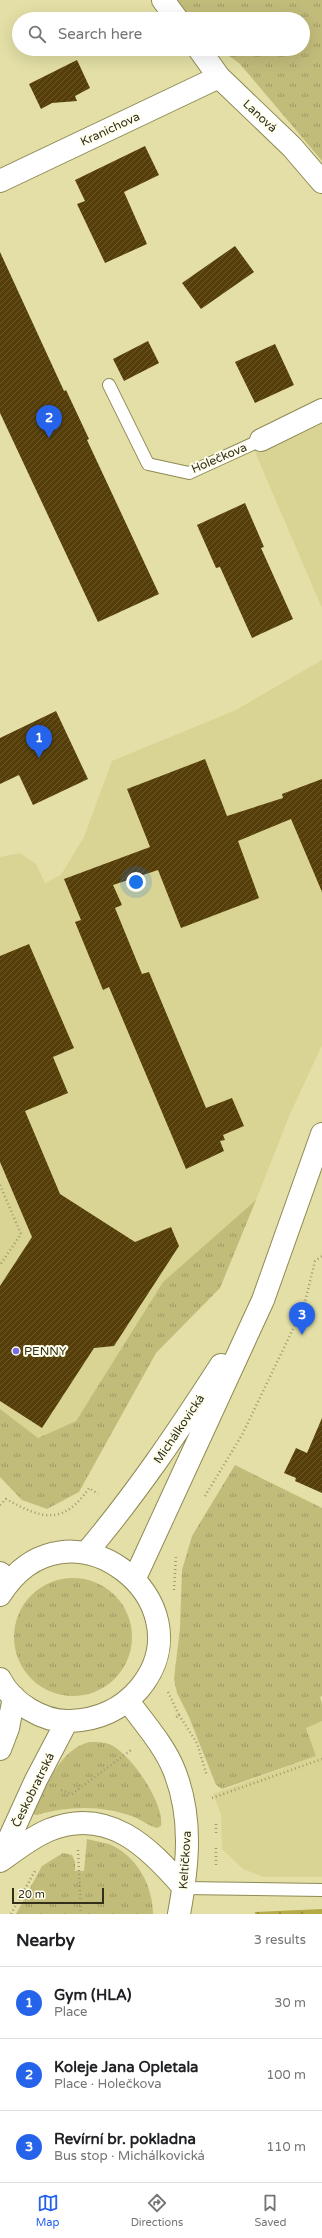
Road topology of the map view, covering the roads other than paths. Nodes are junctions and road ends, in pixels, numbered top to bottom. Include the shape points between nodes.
1 (163, 0) edge
2 (172, 12) edge
3 (204, 56) edge
4 (220, 77) junction
5 (0, 181) edge
6 (322, 182) edge
7 (109, 385) dead end
8 (322, 410) edge
9 (261, 440) joint
10 (322, 1134) edge
11 (264, 1300) junction
12 (86, 1553) junction
13 (135, 1578) junction
14 (3, 1583) edge
15 (0, 1679) edge
16 (14, 1698) junction
17 (128, 1701) junction
18 (67, 1721) junction
19 (0, 1749) edge
20 (0, 1860) edge
21 (184, 1888) junction
22 (322, 1890) edge
23 (179, 1914) edge

1 - 2 street
3 - 4 street, Lanová
4 - 5 street, Kranichova
4 - 6 street, Lanová via 292,146
7 - 9 lane, Holečkova via 148,464 189,473
8 - 9 street, Holečkova
10 - 11 street, Michálkovická
11 - 12 street, Michálkovická via 143,1482
11 - 13 street, Michálkovická
12 - 13 street via 112,1561
12 - 14 street via 68,1552 51,1555 34,1562
13 - 17 street via 156,1618 158,1640 154,1663 144,1683
15 - 16 street
16 - 18 street via 36,1712
16 - 19 street via 8,1728
17 - 18 street via 100,1717
17 - 21 street, Keltičkova via 154,1735 174,1769 184,1799 188,1841
18 - 20 street, Českobratrská via 36,1780
20 - 21 street via 48,1830 76,1823 106,1826 135,1839
21 - 22 lane
21 - 23 street, Keltičkova

